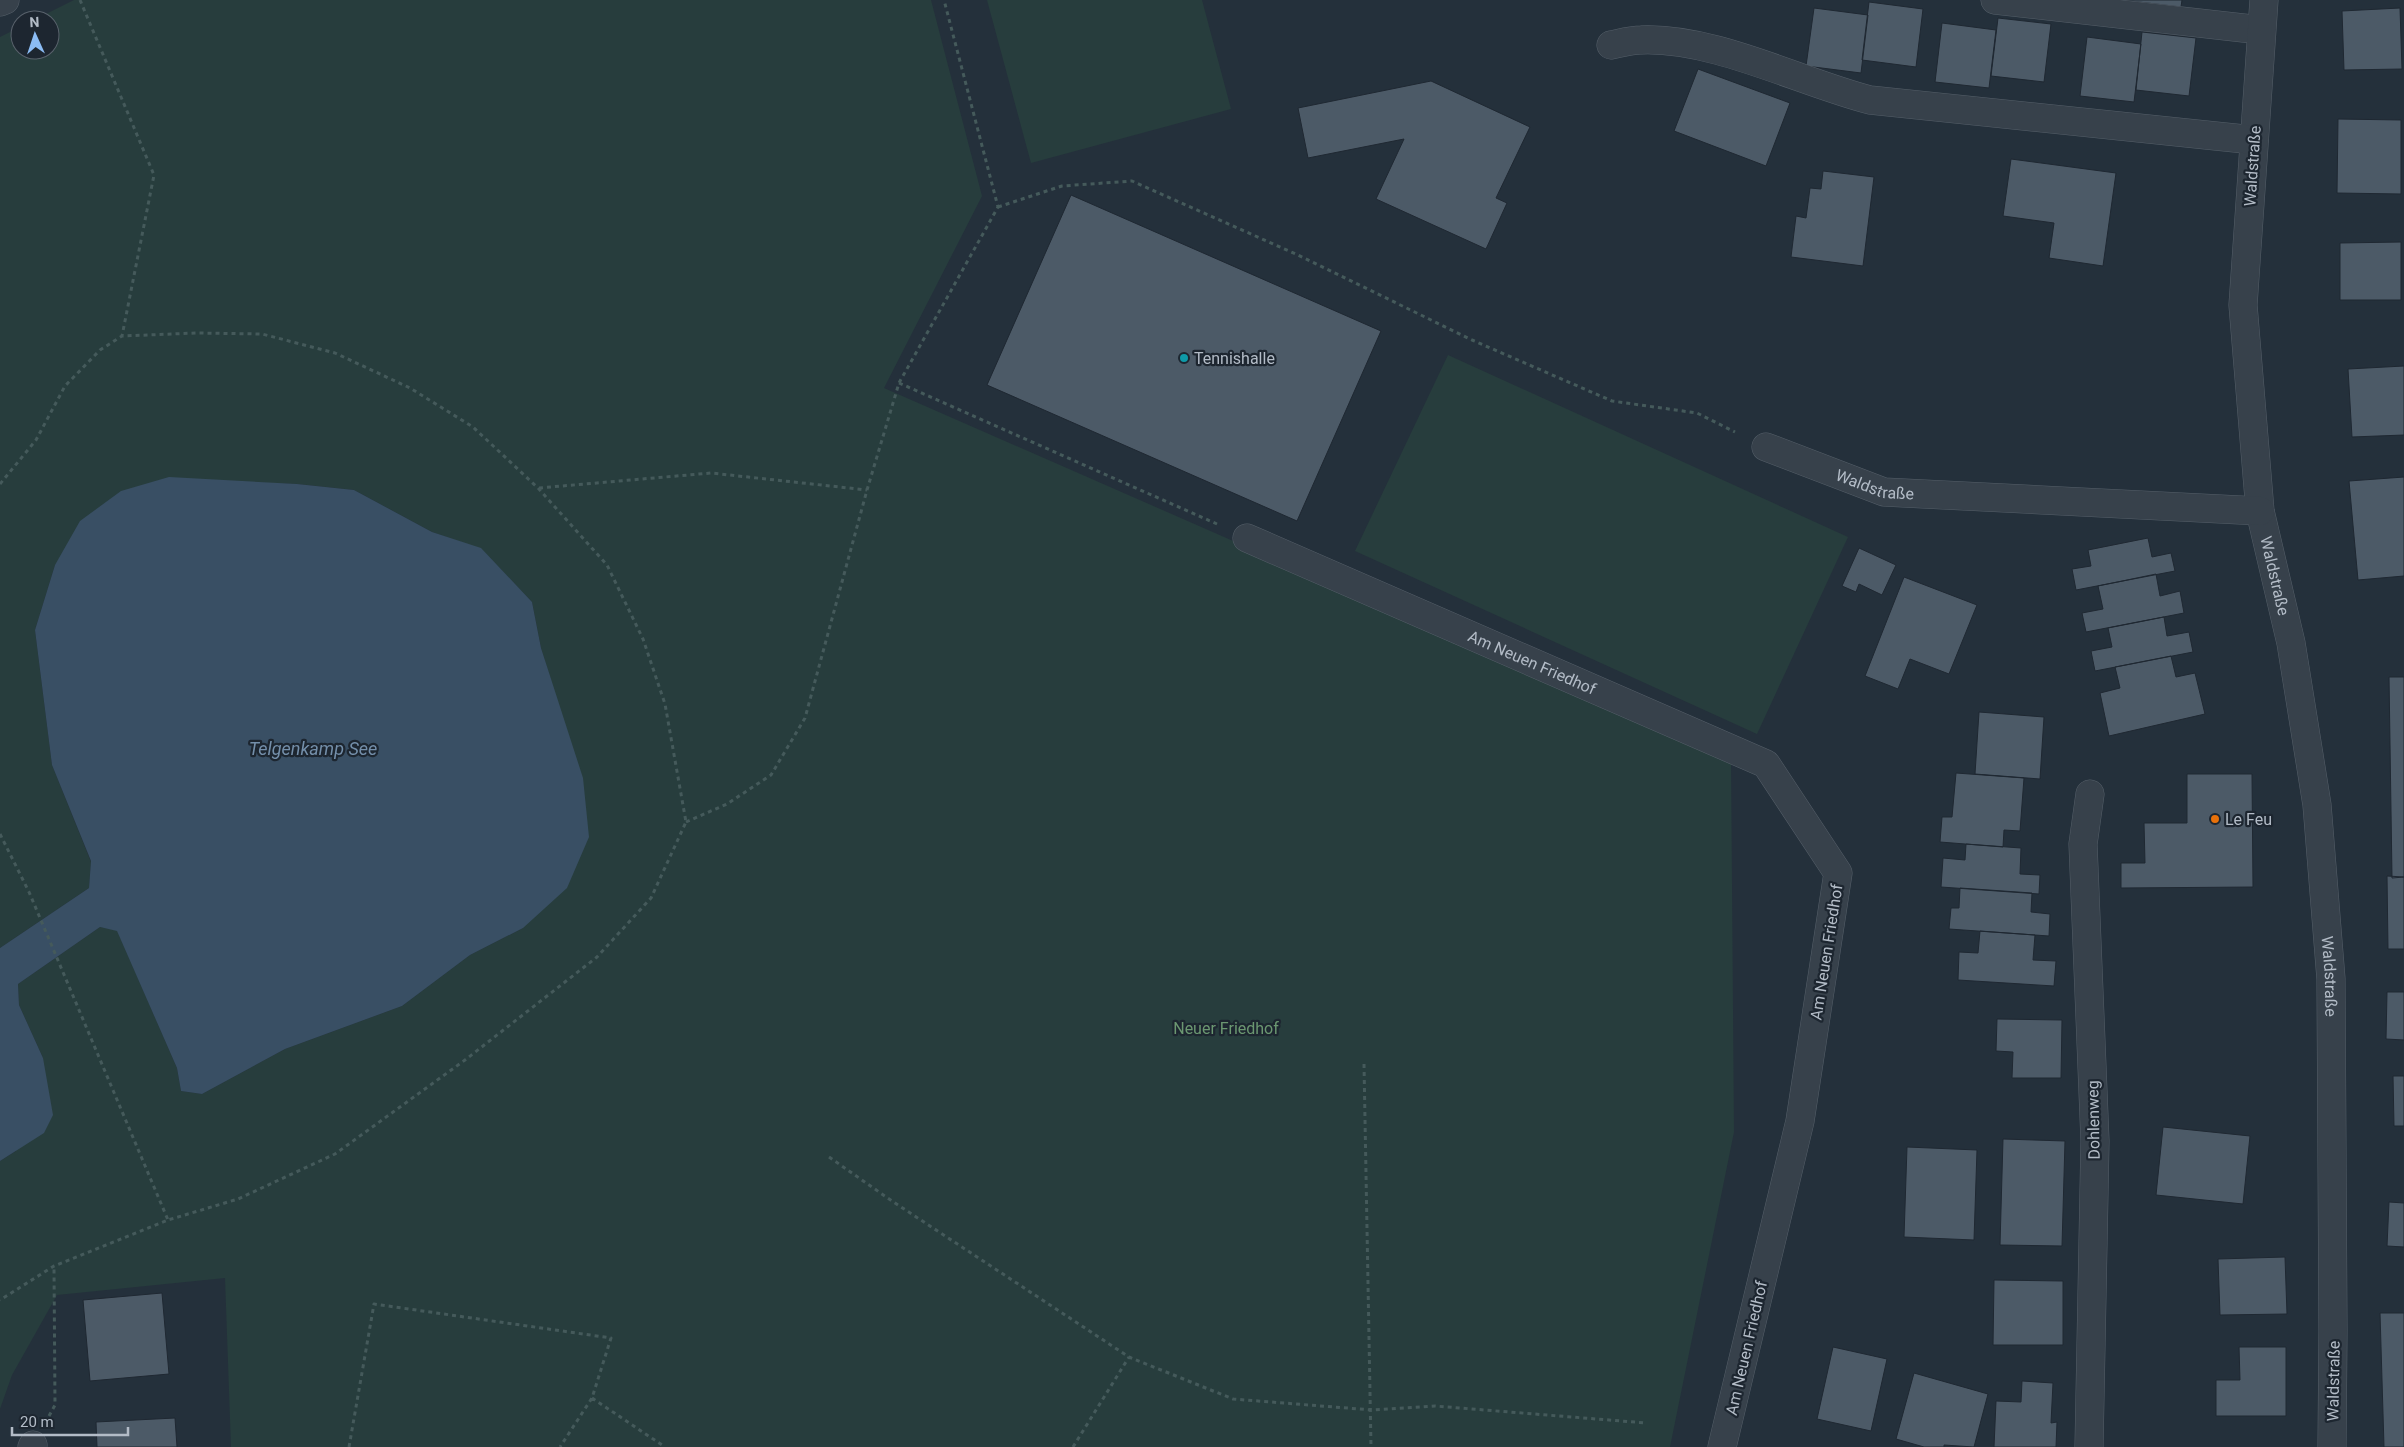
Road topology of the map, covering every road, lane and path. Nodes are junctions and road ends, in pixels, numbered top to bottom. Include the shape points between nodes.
1 (4, 0) edge
2 (80, 0) edge
3 (944, 0) edge
4 (1995, 0) edge
5 (2264, 0) edge
6 (0, 2) edge
7 (2261, 30) junction
8 (1611, 45) dead end
9 (2254, 140) junction
10 (998, 207) junction
11 (122, 336) junction
12 (899, 383) junction
13 (1766, 447) joint
14 (0, 484) edge
15 (538, 488) junction
16 (867, 490) junction
17 (2260, 511) junction
18 (1247, 538) joint
19 (2090, 794) dead end
20 (686, 822) junction
21 (0, 834) edge
22 (1364, 1064) dead end
23 (829, 1157) dead end
24 (168, 1220) junction
25 (54, 1266) junction
26 (0, 1300) edge
27 (1129, 1357) junction
28 (592, 1398) junction
29 (1372, 1410) junction
30 (1646, 1423) dead end
31 (33, 1446) edge
32 (349, 1447) edge
33 (560, 1447) edge
34 (665, 1447) edge
35 (1073, 1447) edge
36 (1371, 1447) edge
37 (1722, 1447) edge
38 (2089, 1447) edge
39 (2332, 1447) edge

1 - 6 street
2 - 11 path via 154,175
3 - 10 path
4 - 7 street
5 - 7 street, Waldstraße
7 - 9 street, Waldstraße
8 - 9 street via 1639,40 1679,42 1745,59 1870,100
9 - 17 street, Waldstraße via 2243,305
10 - 12 path
10 - 13 path via 1062,186 1132,181 1298,255 1472,340 1612,401 1697,413
11 - 14 path via 100,350 65,386 36,440
11 - 15 path via 196,332 262,334 335,352 410,388 473,427
12 - 16 path
12 - 18 path
13 - 17 street, Waldstraße via 1884,492
15 - 16 path via 711,473
15 - 20 path via 607,565 643,639 665,704
16 - 20 path via 806,718 771,775 727,804
17 - 39 street, Waldstraße via 2291,643 2317,805 2331,979
18 - 37 street, Am Neuen Friedhof via 1766,764 1838,873 1800,1121
19 - 38 street, Dohlenweg via 2084,844 2095,1141
20 - 24 path via 651,898 597,957 464,1060 335,1154 238,1198
21 - 24 path via 29,892
22 - 29 path
23 - 27 path
24 - 25 path
25 - 26 path
25 - 31 path via 56,1405
27 - 29 path via 1233,1399
27 - 35 path
28 - 32 path via 611,1338 374,1304
28 - 33 path
28 - 34 path
29 - 30 path via 1435,1406
29 - 36 path

